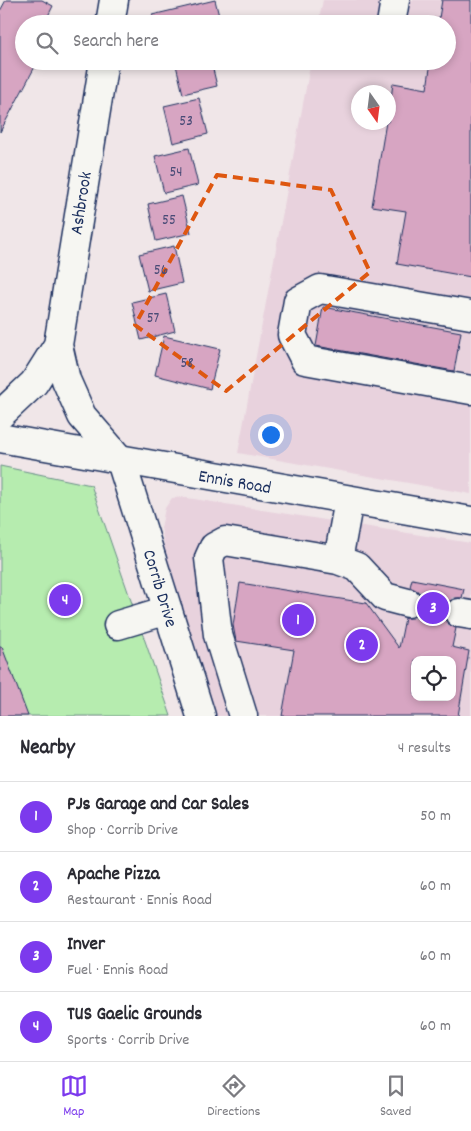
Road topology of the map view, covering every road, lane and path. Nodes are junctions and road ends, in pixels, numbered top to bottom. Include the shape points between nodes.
1 (114, 0) edge
2 (395, 0) edge
3 (112, 15) edge
4 (392, 15) edge
5 (103, 70) edge
6 (471, 315) edge
7 (58, 345) junction
8 (471, 390) edge
9 (0, 415) edge
10 (0, 438) edge
11 (122, 461) junction
12 (349, 500) junction
13 (471, 521) edge
14 (338, 560) junction
15 (408, 603) tunnel mouth
16 (168, 610) junction
17 (118, 625) dead end
18 (218, 635) junction
19 (180, 646) junction
20 (196, 715) edge
21 (243, 716) edge

1 - 3 street
2 - 4 street
5 - 7 street, Ashbrook
6 - 8 street via 320,289 298,301 292,335 305,360
7 - 9 street, Ashbrook via 34,383
7 - 11 street, Ashbrook via 66,380 82,416
10 - 11 street, Ennis Road
11 - 12 street, Ennis Road
11 - 16 street, Corrib Drive
12 - 13 street, Ennis Road
12 - 14 street
14 - 15 street via 357,567 385,597
14 - 18 street via 225,541 214,547 209,558
16 - 17 street
16 - 19 street, Corrib Drive
18 - 19 street
18 - 21 street
19 - 20 street, Corrib Drive

